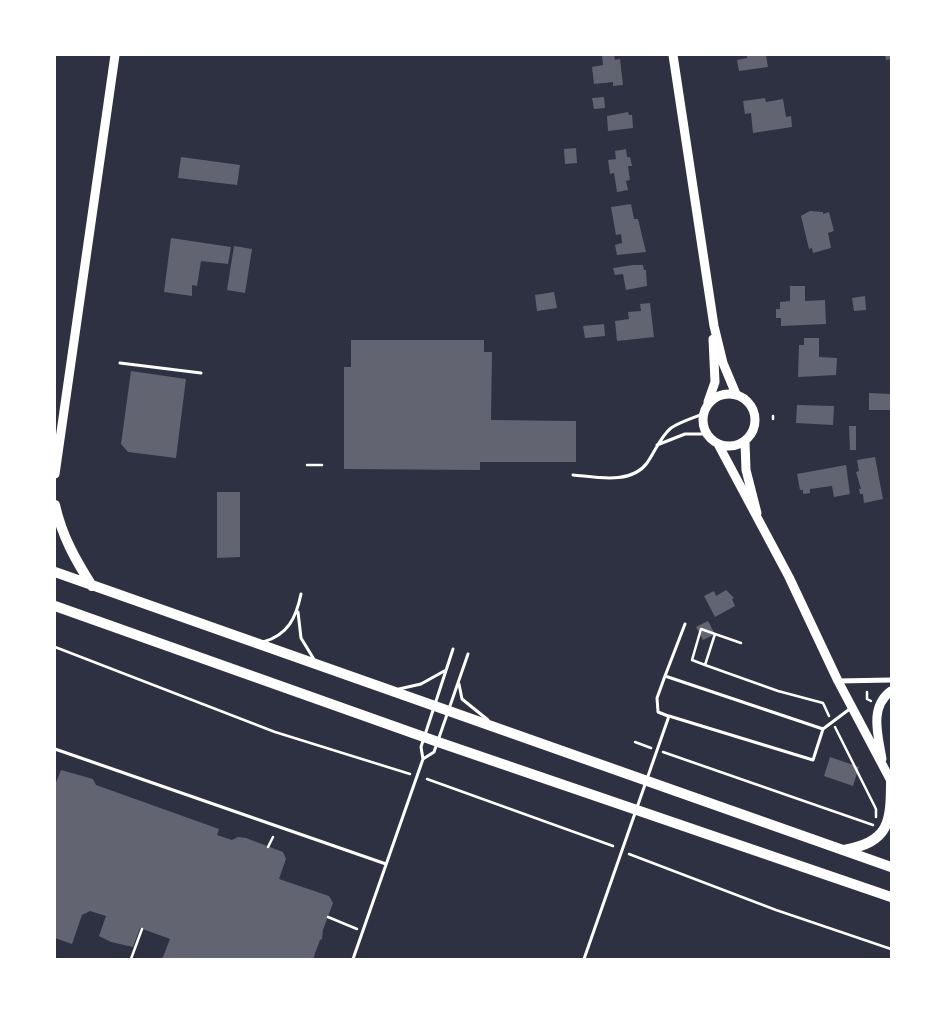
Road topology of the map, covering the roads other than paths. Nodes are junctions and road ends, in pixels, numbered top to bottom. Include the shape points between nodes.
1 (114, 55) edge
2 (673, 55) edge
3 (714, 326) junction
4 (120, 363) dead end
5 (201, 373) dead end
6 (736, 394) junction
7 (705, 410) junction
8 (706, 434) junction
9 (745, 442) junction
10 (718, 444) junction
11 (657, 445) junction
12 (55, 474) edge
13 (573, 475) dead end
14 (55, 505) edge
15 (758, 516) junction
16 (55, 572) edge
17 (92, 586) junction
18 (301, 594) dead end
19 (55, 606) edge
20 (298, 606) junction
21 (685, 624) dead end
22 (257, 643) junction
23 (453, 649) dead end
24 (468, 654) dead end
25 (318, 664) junction
26 (446, 670) junction
27 (665, 676) junction
28 (459, 680) junction
29 (891, 680) edge
30 (838, 681) junction
31 (391, 690) junction
32 (891, 691) edge
33 (434, 705) junction
34 (852, 708) junction
35 (449, 710) junction
36 (668, 716) junction
37 (498, 728) junction
38 (823, 730) junction
39 (424, 737) junction
40 (438, 742) junction
41 (55, 749) edge
42 (423, 759) junction
43 (883, 766) junction
44 (646, 780) junction
45 (891, 781) edge
46 (636, 809) junction
47 (842, 850) junction
48 (386, 864) junction
49 (891, 867) edge
50 (891, 897) edge
51 (353, 959) edge
52 (584, 959) edge

1 - 12 street
2 - 3 street
3 - 6 street via 723,363
3 - 7 street via 715,382
4 - 5 lane
6 - 7 street via 719,395
6 - 9 street via 748,402 755,415 754,430
7 - 8 street via 703,424
7 - 11 lane via 671,428
8 - 10 street
8 - 11 lane via 685,434
9 - 10 street via 732,447
9 - 15 street via 746,470
10 - 15 street
11 - 13 lane via 646,464 626,476
14 - 17 main road via 60,529
15 - 30 street
16 - 17 main road
17 - 22 main road
18 - 20 lane
19 - 39 main road
20 - 22 lane via 294,620 284,631
20 - 25 lane via 301,638
21 - 27 lane
22 - 25 main road
23 - 26 lane
24 - 28 lane
25 - 31 main road
26 - 31 lane via 421,684
26 - 33 lane
27 - 36 lane via 656,704 658,712
27 - 38 lane
28 - 35 lane
28 - 37 lane via 458,690 462,699
29 - 30 street
30 - 34 street
31 - 33 main road
32 - 43 street via 879,703 876,720
33 - 35 main road
33 - 39 lane
34 - 38 lane
34 - 43 street
35 - 37 main road
35 - 40 lane
36 - 38 lane via 809,760 816,757
36 - 44 lane
37 - 44 main road
39 - 40 main road
39 - 42 lane via 421,747
40 - 42 lane via 434,752
40 - 46 main road
41 - 48 lane
42 - 48 lane
43 - 45 street
44 - 46 lane
44 - 47 main road
45 - 47 main road via 891,809 881,834 866,846
46 - 50 main road
46 - 52 lane
47 - 49 main road
48 - 51 lane

